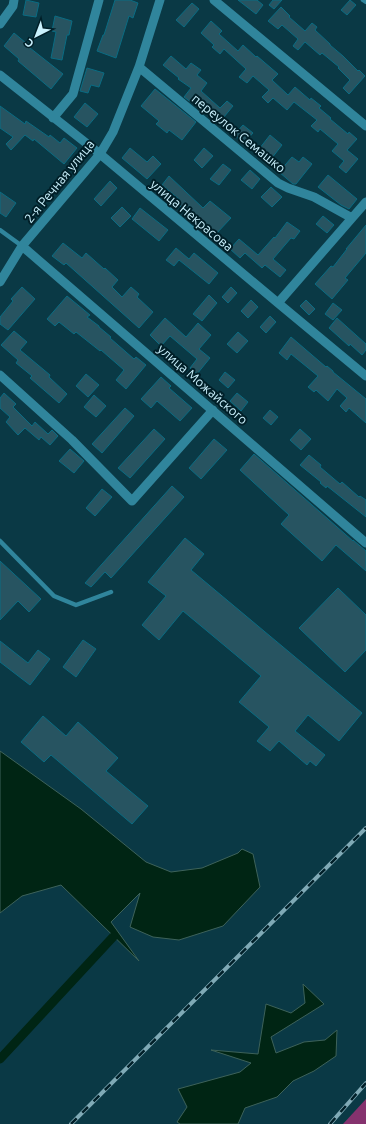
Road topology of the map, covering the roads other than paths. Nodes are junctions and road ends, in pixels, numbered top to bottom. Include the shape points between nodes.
1 (14, 0) edge
2 (99, 0) edge
3 (160, 0) edge
4 (214, 0) edge
5 (363, 0) edge
6 (366, 2) edge
7 (0, 24) edge
8 (139, 67) junction
9 (0, 75) edge
10 (53, 118) junction
11 (366, 126) edge
12 (100, 154) junction
13 (366, 202) edge
14 (352, 218) junction
15 (0, 230) edge
16 (22, 246) junction
17 (0, 282) edge
18 (278, 303) junction
19 (0, 375) edge
20 (366, 376) edge
21 (212, 410) junction
22 (0, 540) edge
23 (366, 543) edge
24 (111, 592) dead end

1 - 7 street
2 - 10 street via 73,94
3 - 8 street, 2-я Речная улица
4 - 11 street
5 - 6 lane
8 - 12 street, 2-я Речная улица via 113,132
8 - 14 street, переулок Семашко via 278,183 314,197
9 - 10 street, улица Некрасова
10 - 12 street, улица Некрасова
12 - 16 street, 2-я Речная улица
12 - 18 street, улица Некрасова
13 - 14 street
14 - 18 street
15 - 16 lane
16 - 17 street, 2-я Речная улица
16 - 21 street, улица Можайского
18 - 20 street, улица Некрасова
19 - 21 street via 72,440 132,501
21 - 23 street, улица Можайского
22 - 24 lane via 54,596 76,605

